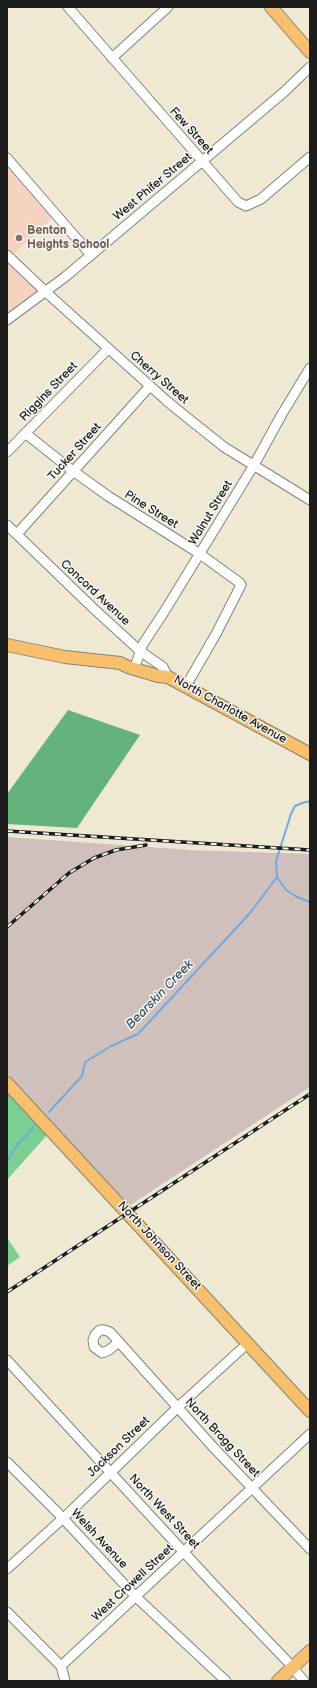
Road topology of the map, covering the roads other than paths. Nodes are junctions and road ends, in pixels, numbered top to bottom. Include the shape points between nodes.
1 (68, 7) edge
2 (168, 7) edge
3 (271, 7) edge
4 (310, 52) edge
5 (112, 58) junction
6 (310, 67) edge
7 (310, 157) edge
8 (7, 158) edge
9 (202, 162) junction
10 (7, 255) edge
11 (91, 255) junction
12 (46, 292) junction
13 (7, 320) edge
14 (108, 348) junction
15 (310, 368) edge
16 (150, 386) junction
17 (25, 433) junction
18 (7, 452) edge
19 (254, 465) junction
20 (74, 472) junction
21 (310, 500) edge
22 (7, 525) edge
23 (17, 534) junction
24 (200, 554) junction
25 (7, 645) edge
26 (140, 651) junction
27 (135, 666) junction
28 (168, 677) junction
29 (186, 686) junction
30 (310, 754) edge
31 (7, 1083) edge
32 (119, 1342) dead end
33 (248, 1343) junction
34 (7, 1360) edge
35 (178, 1408) junction
36 (310, 1411) edge
37 (310, 1434) edge
38 (7, 1462) edge
39 (110, 1472) junction
40 (252, 1488) junction
41 (62, 1519) junction
42 (308, 1544) edge
43 (184, 1552) junction
44 (7, 1569) edge
45 (136, 1596) junction
46 (7, 1612) edge
47 (310, 1651) edge
48 (61, 1666) junction
49 (292, 1668) junction
50 (65, 1681) edge
51 (226, 1681) edge
52 (278, 1681) edge
53 (304, 1681) edge

1 - 5 street, Few Street
2 - 5 street
3 - 4 main road
5 - 9 street, Few Street
6 - 9 street, West Phifer Street
7 - 9 street, Few Street via 261,199 246,206 238,202
8 - 11 street
9 - 11 street, West Phifer Street
10 - 12 street, Cherry Street
11 - 12 street, West Phifer Street
12 - 13 street, West Phifer Street
12 - 14 street, Cherry Street
14 - 16 street, Cherry Street
14 - 17 street, Riggins Street
15 - 19 street, Walnut Street
16 - 19 street, Cherry Street via 224,447
16 - 20 street, Tucker Street
17 - 18 street, Riggins Street
17 - 20 street, Pine Street
19 - 21 street, Cherry Street
19 - 24 street, Walnut Street
20 - 23 street, Tucker Street
20 - 24 street, Pine Street
22 - 23 street, Concord Avenue
23 - 26 street, Concord Avenue
24 - 26 street, Walnut Street
24 - 29 street, Pine Street via 241,585
25 - 27 main road via 65,657
26 - 27 street, Walnut Street
26 - 28 street, Concord Avenue via 163,667
27 - 28 main road, North Charlotte Avenue via 159,669
28 - 29 main road, North Charlotte Avenue
29 - 30 main road, North Charlotte Avenue
31 - 33 main road, North Johnson Street
32 - 35 street, North Bragg Street
33 - 35 street, Jackson Street
33 - 36 main road, North Johnson Street
34 - 39 street, North West Street
35 - 39 street, Jackson Street
35 - 40 street, North Bragg Street
37 - 40 street, West Crowell Street
38 - 41 street, Welsh Avenue
39 - 41 street, Jackson Street
39 - 43 street, North West Street
40 - 42 street, North Bragg Street
40 - 43 street, West Crowell Street
41 - 44 street, Jackson Street
41 - 45 street, Welsh Avenue
43 - 45 street, West Crowell Street
43 - 49 street, North West Street
45 - 48 street, West Crowell Street
45 - 51 street, Welsh Avenue
46 - 48 street
47 - 49 main road
48 - 50 street
49 - 52 main road
49 - 53 street, North West Street

